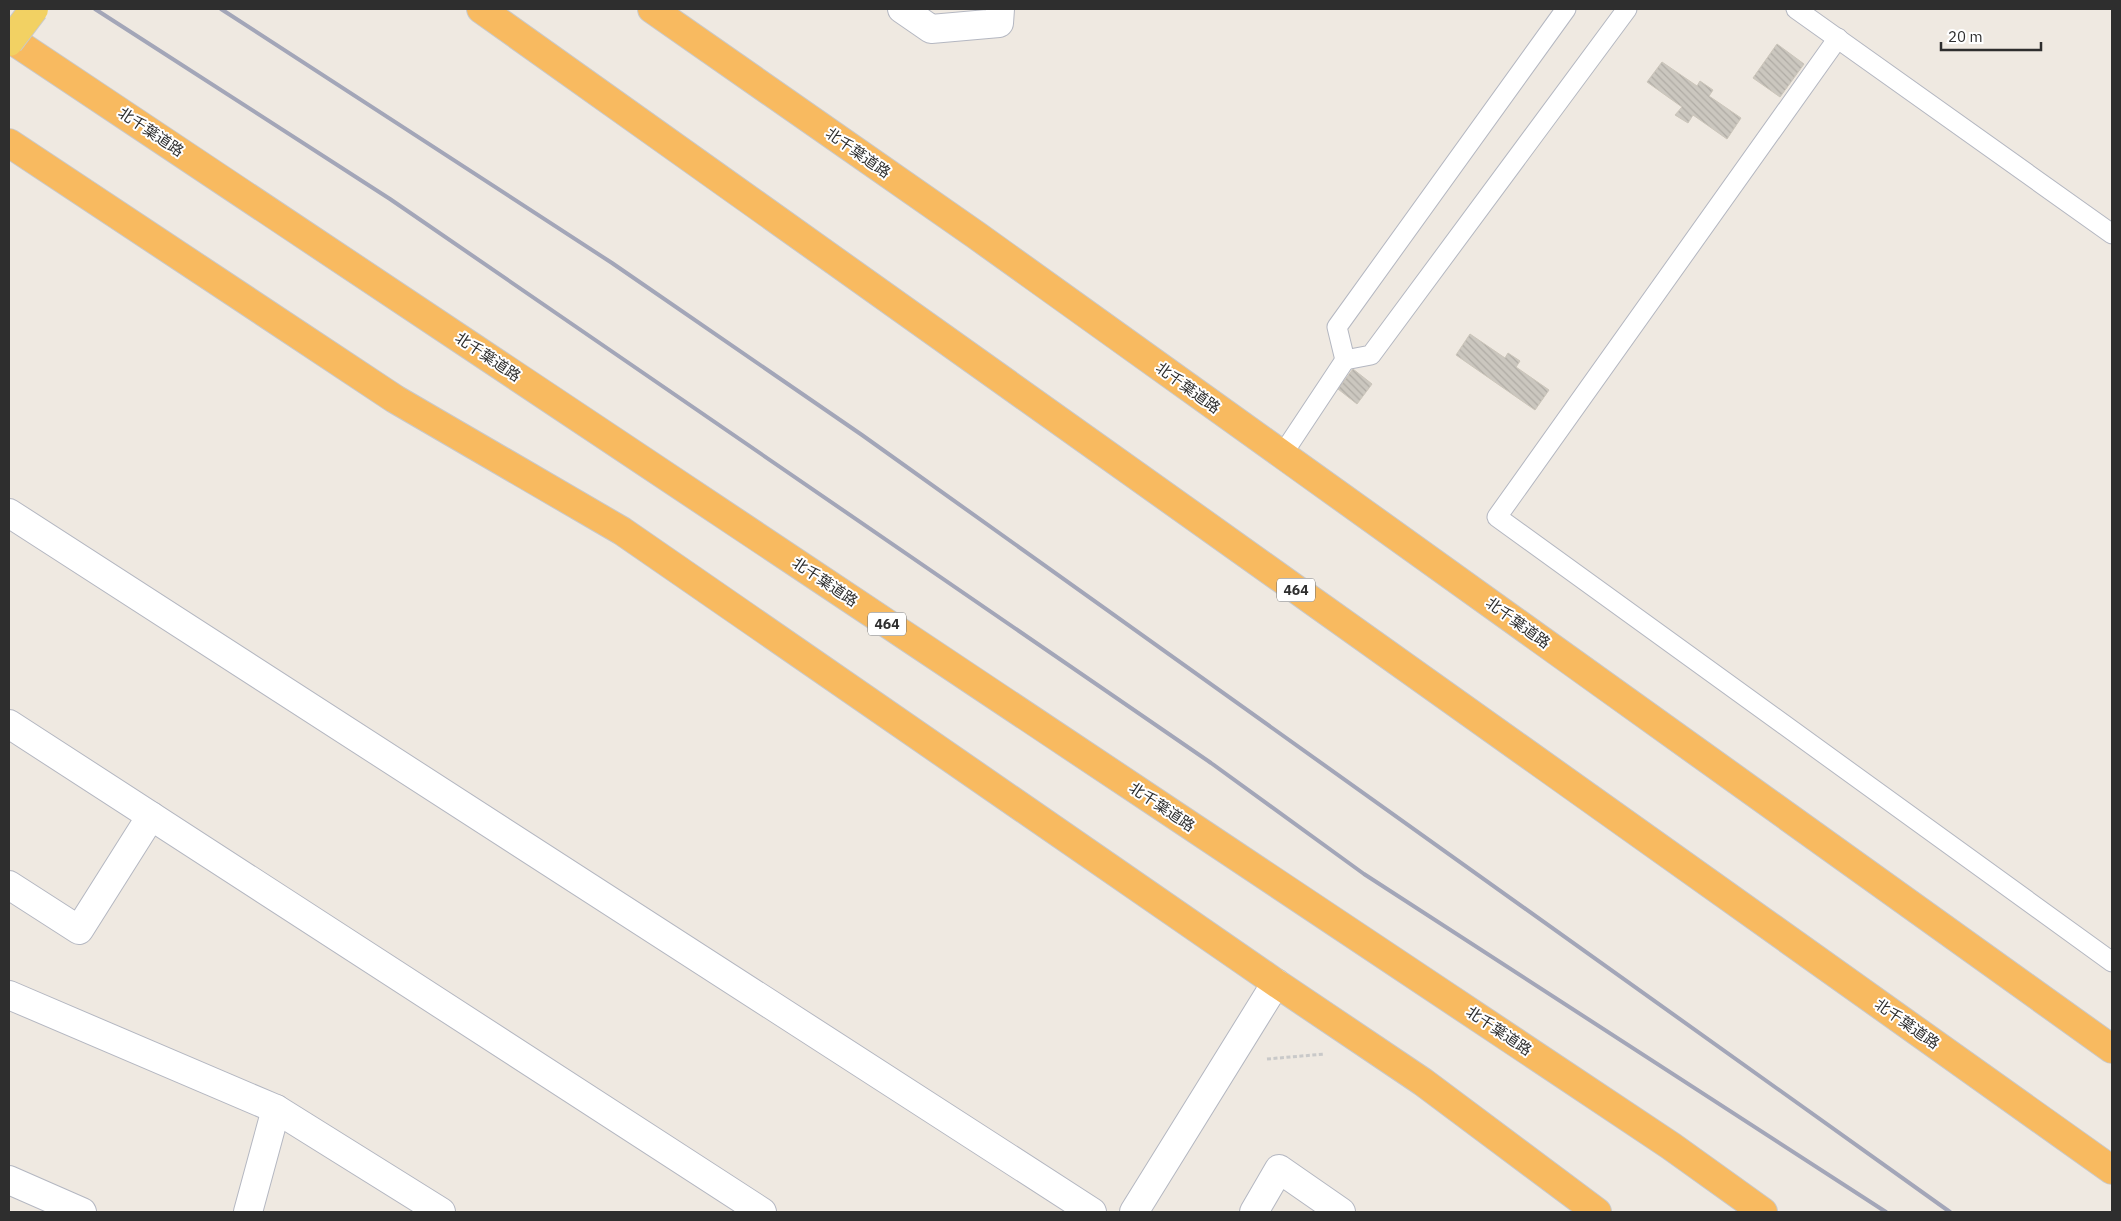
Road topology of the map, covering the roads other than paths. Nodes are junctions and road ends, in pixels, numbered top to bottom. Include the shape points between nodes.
1 (34, 9) edge
2 (481, 9) edge
3 (652, 9) edge
4 (902, 9) edge
5 (1000, 9) edge
6 (1566, 9) edge
7 (1627, 9) edge
8 (1799, 10) edge
9 (9, 38) edge
10 (1838, 38) junction
11 (9, 42) edge
12 (9, 143) edge
13 (2112, 234) edge
14 (1345, 360) junction
15 (1282, 455) junction
16 (9, 513) edge
17 (9, 724) edge
18 (151, 816) junction
19 (9, 885) edge
20 (2112, 962) edge
21 (1276, 983) junction
22 (9, 994) edge
23 (2112, 1049) edge
24 (276, 1109) junction
25 (2112, 1170) edge
26 (9, 1180) edge
27 (41, 1203) edge
28 (82, 1212) edge
29 (248, 1212) edge
30 (441, 1212) edge
31 (762, 1212) edge
32 (1092, 1212) edge
33 (1134, 1212) edge
34 (1254, 1212) edge
35 (1341, 1212) edge
36 (1597, 1212) edge
37 (1763, 1212) edge

1 - 11 main road, bridge
2 - 25 highway, 北千葉道路 / 464
3 - 15 highway, 北千葉道路 via 976,235
4 - 5 street via 931,29 999,23
6 - 14 lane via 1337,327
7 - 14 lane via 1371,355
8 - 10 lane
9 - 37 highway, 北千葉道路 / 464 via 1671,1146
10 - 13 lane
10 - 20 lane via 1497,518
12 - 21 highway via 395,399 622,531
14 - 15 lane
15 - 23 highway, 北千葉道路
16 - 32 street
17 - 18 street
18 - 19 street via 80,930
18 - 31 street
21 - 33 street
21 - 36 highway via 1422,1082
22 - 24 street
24 - 29 street
24 - 30 street
26 - 27 street
27 - 28 street
34 - 35 street via 1280,1169

